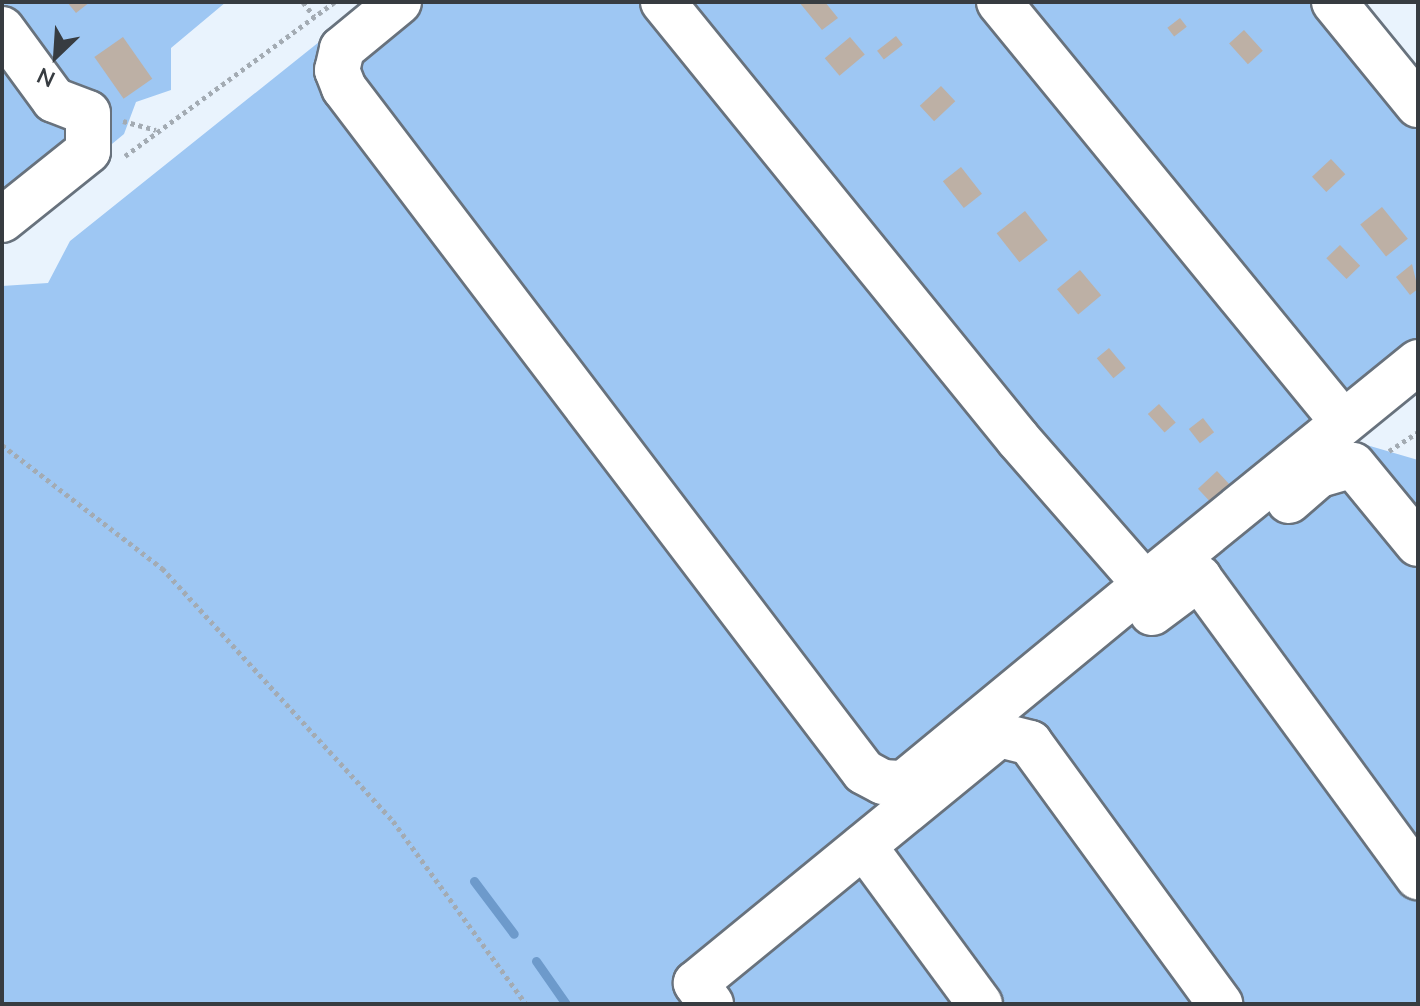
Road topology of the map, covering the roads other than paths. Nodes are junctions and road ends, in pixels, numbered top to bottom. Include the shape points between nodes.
1 (399, 2) edge
2 (663, 2) edge
3 (999, 2) edge
4 (1334, 2) edge
5 (2, 29) edge
6 (1418, 105) edge
7 (2, 220) edge
8 (1418, 362) edge
9 (1343, 422) junction
10 (1418, 544) edge
11 (1199, 578) junction
12 (1145, 584) junction
13 (1018, 740) junction
14 (864, 846) junction
15 (1418, 877) edge
16 (711, 1004) edge
17 (980, 1004) edge
18 (1220, 1004) edge

1 - 12 lane via 342,49 337,70 344,88 864,772 883,782 904,783
2 - 12 lane via 1018,439
3 - 9 lane
4 - 6 lane
5 - 7 lane via 54,100 88,113 88,151
8 - 9 lane
9 - 12 lane
10 - 11 lane via 1353,465 1336,466
11 - 13 lane via 1027,705
11 - 15 lane
13 - 14 lane via 999,735
13 - 18 lane via 1030,743
14 - 16 lane via 696,983
14 - 17 lane

